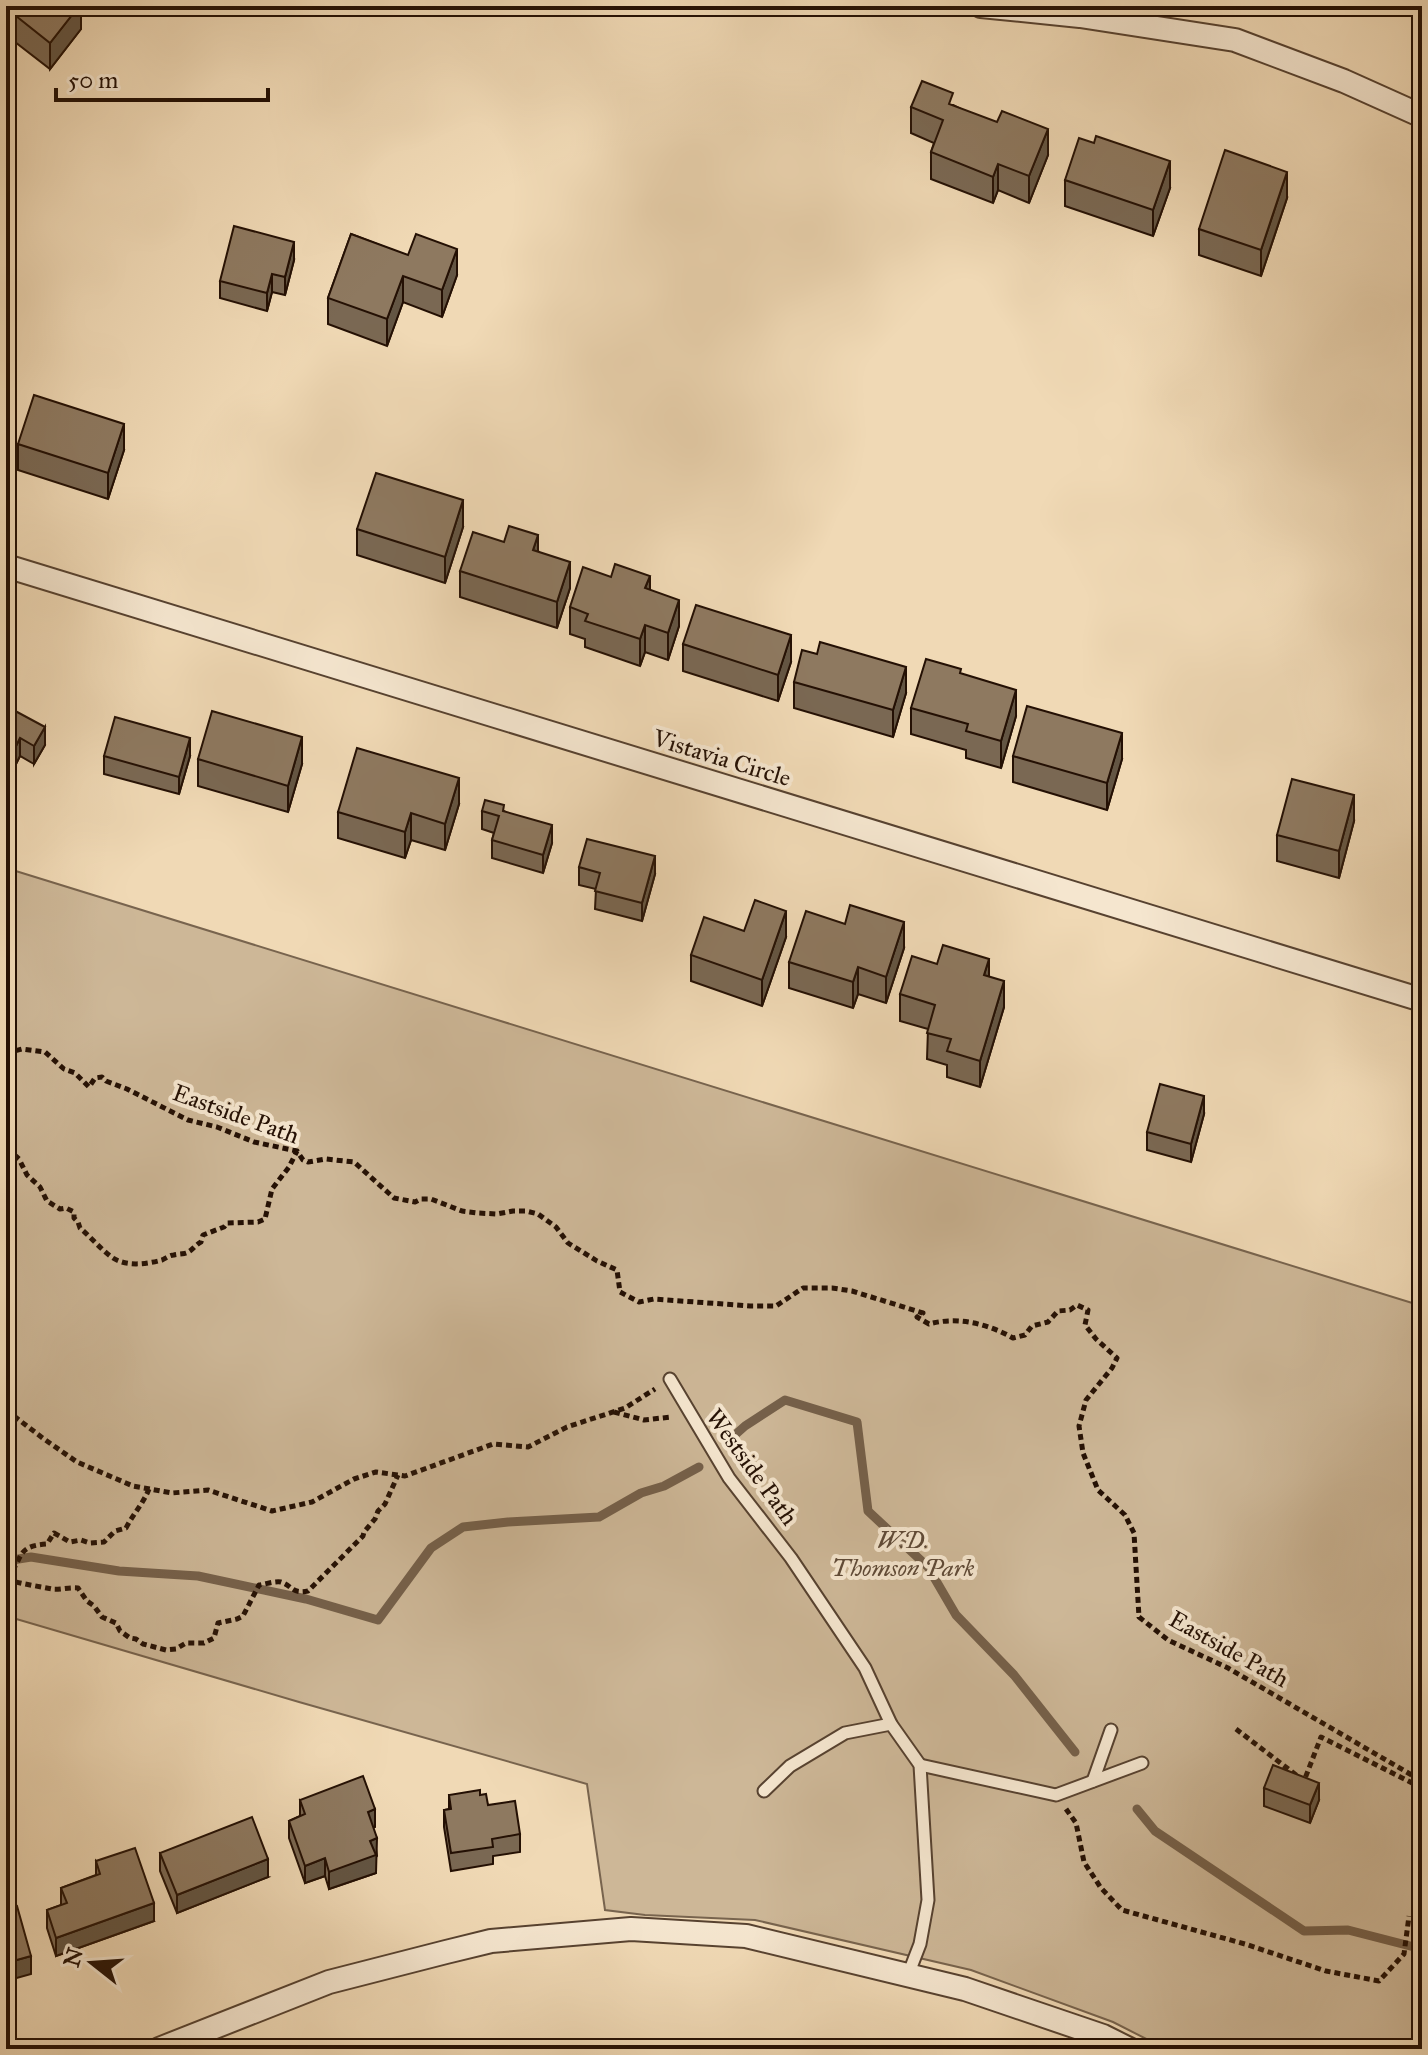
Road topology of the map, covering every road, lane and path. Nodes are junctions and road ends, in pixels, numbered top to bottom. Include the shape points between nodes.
1 (981, 6) edge
2 (1422, 116) edge
3 (6, 566) edge
4 (1422, 1000) edge
5 (6, 1053) edge
6 (6, 1151) edge
7 (297, 1151) junction
8 (670, 1379) joint
9 (6, 1410) edge
10 (613, 1412) junction
11 (691, 1415) junction
12 (398, 1475) junction
13 (149, 1489) junction
14 (6, 1579) edge
15 (891, 1724) junction
16 (1236, 1729) dead end
17 (1111, 1730) dead end
18 (1142, 1763) dead end
19 (920, 1765) junction
20 (1093, 1781) junction
21 (1304, 1781) junction
22 (1422, 1781) edge
23 (1422, 1788) edge
24 (764, 1791) dead end
25 (1300, 1791) edge
26 (1056, 1795) junction
27 (1409, 1916) dead end
28 (908, 1975) junction
29 (159, 2049) edge
30 (1129, 2049) edge

1 - 2 street via 1235,40
3 - 4 street, Vistavia Circle
5 - 7 path, Eastside Path via 45,1052 89,1087 102,1077 188,1120
6 - 7 path via 19,1159 47,1201 74,1212 95,1244 123,1263 142,1264 190,1252 203,1235 227,1223 265,1219 272,1189
7 - 22 path, Eastside Path via 308,1162 354,1162 394,1198 431,1199 478,1213 538,1214 568,1243 617,1270 620,1292 639,1302 776,1306 803,1288 832,1288 923,1313 917,1317 929,1324 945,1319 992,1326 1013,1338 1048,1322 1058,1311 1077,1305 1088,1310 1085,1325 1117,1358 1086,1400 1079,1426 1083,1453 1098,1490 1125,1515 1134,1533 1139,1617 1168,1640 1228,1668
8 - 10 path
8 - 11 lane
9 - 13 path, Westside Path via 77,1462
10 - 11 path, Westside Path via 644,1420
10 - 12 path, Westside Path via 528,1447 493,1444
11 - 15 lane, Westside Path via 729,1478 865,1668
12 - 13 path, Westside Path via 376,1472 312,1502 272,1511 208,1490
12 - 14 path via 363,1536 308,1591 293,1591 277,1581 259,1585 243,1616 218,1623 217,1634 204,1643 166,1650 143,1644 102,1617 78,1588 54,1590
13 - 14 path via 126,1528 104,1542 70,1542 54,1533 47,1544 26,1548
15 - 19 lane, Westside Path
15 - 24 lane via 845,1733 790,1766
16 - 21 path
17 - 20 lane
18 - 20 lane
19 - 26 lane
19 - 28 lane via 928,1900
20 - 26 lane
21 - 23 path via 1321,1737
21 - 25 path
26 - 27 path via 1076,1823 1084,1862 1122,1910 1326,1971 1379,1981 1404,1954
28 - 29 street via 746,1936 631,1929 491,1941 329,1982
28 - 30 street via 965,1989

